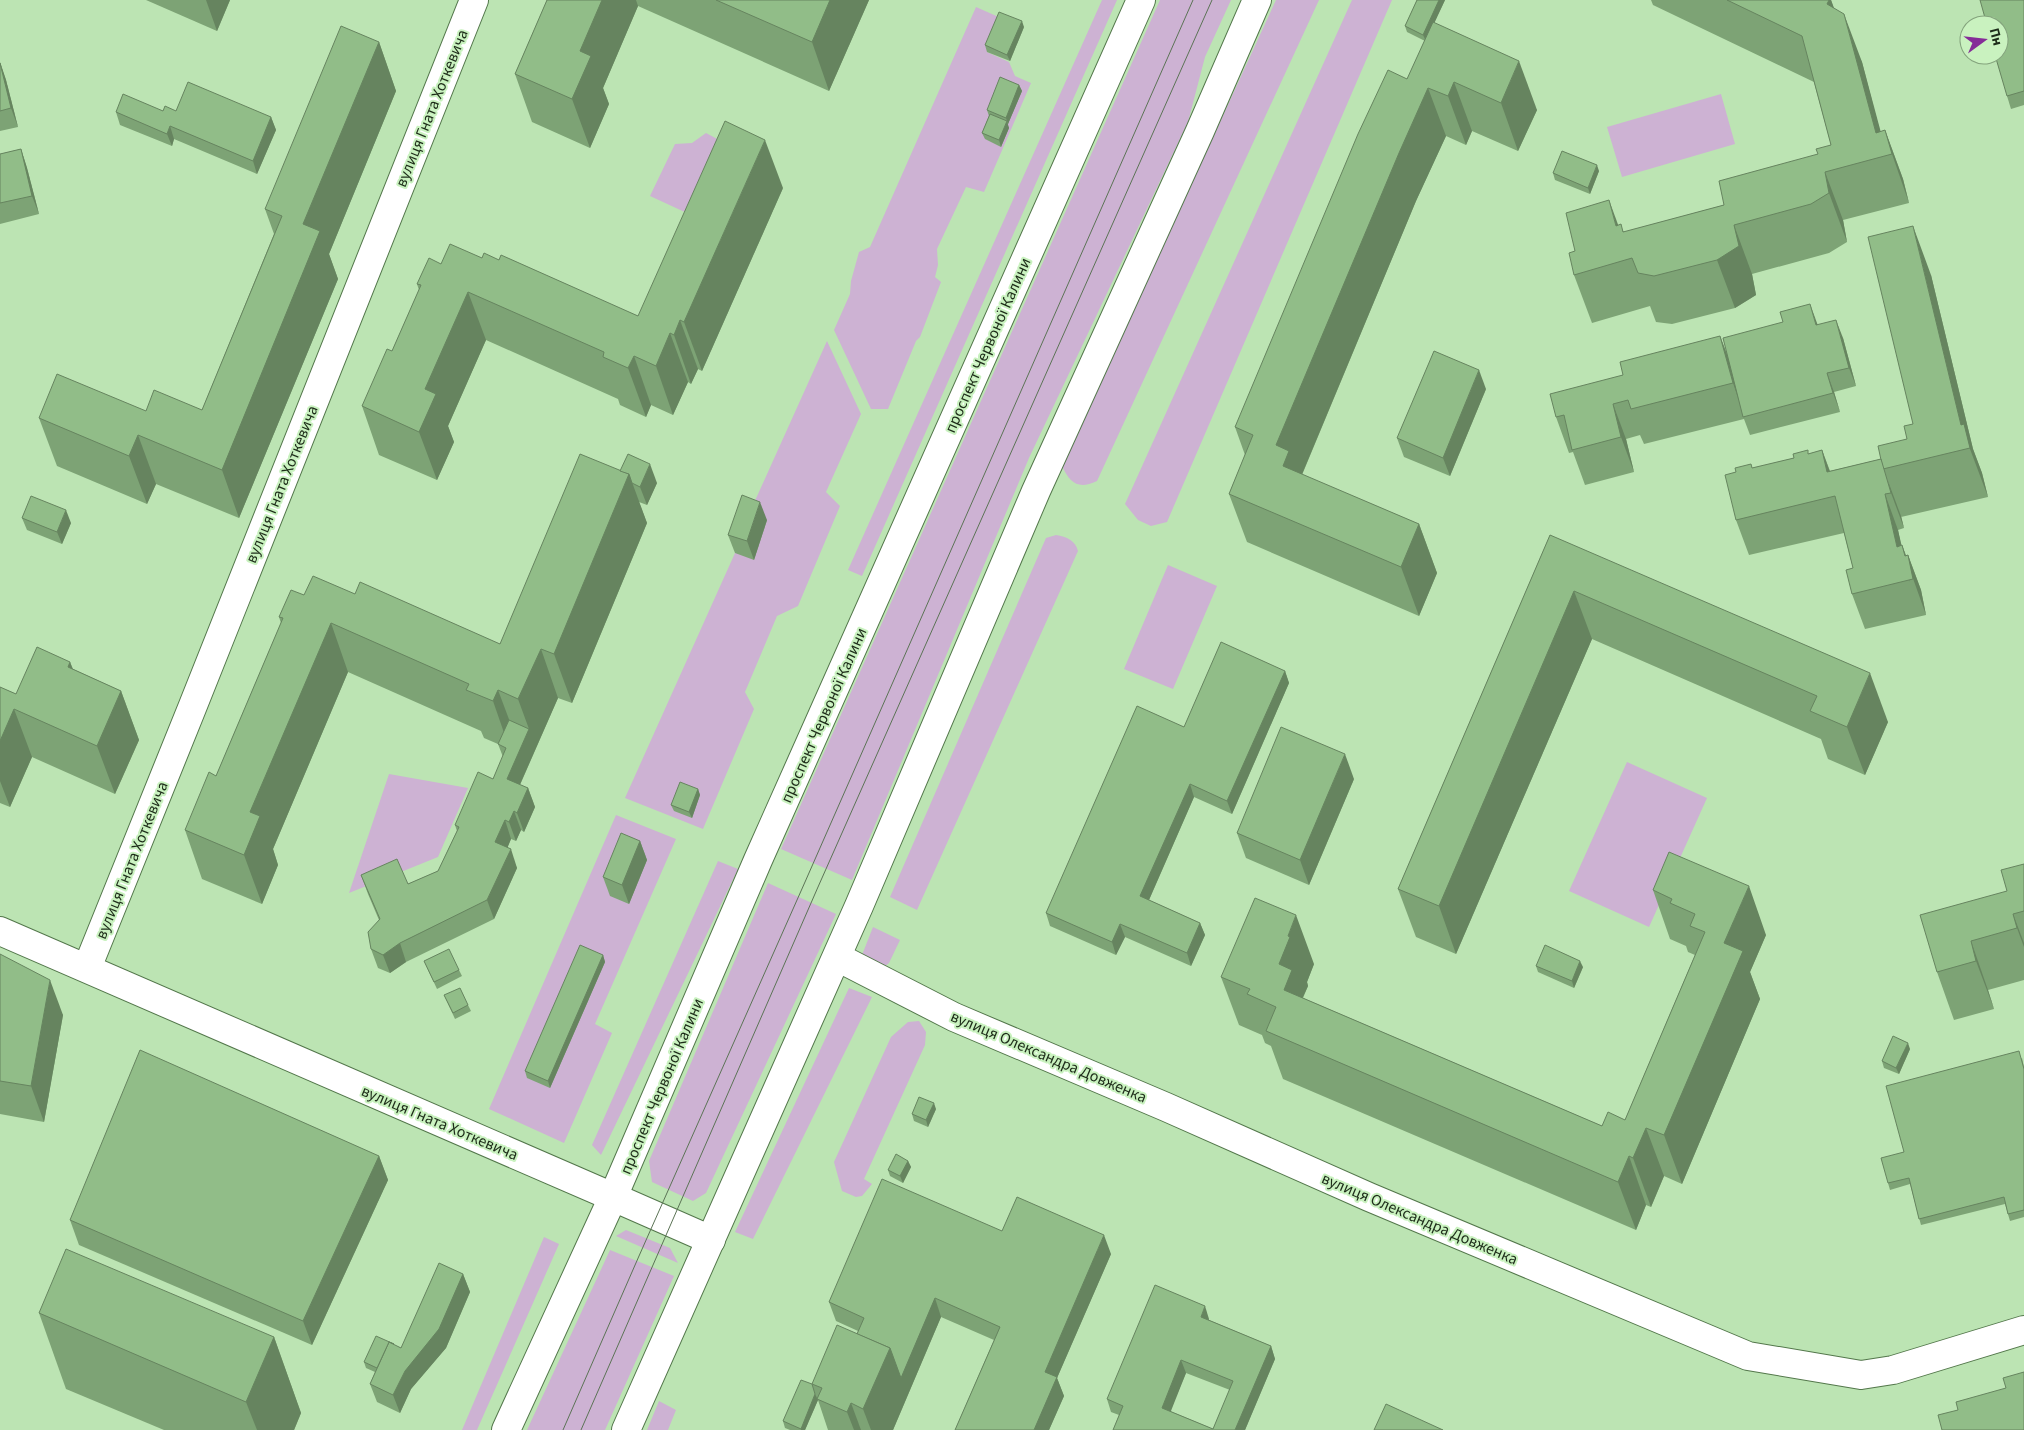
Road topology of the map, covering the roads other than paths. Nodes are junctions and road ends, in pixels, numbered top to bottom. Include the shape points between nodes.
1 (474, 0) edge
2 (1141, 0) edge
3 (1257, 0) edge
4 (0, 931) edge
5 (837, 957) junction
6 (87, 968) junction
7 (613, 1197) junction
8 (711, 1240) junction
9 (2024, 1330) edge
10 (506, 1430) edge
11 (626, 1430) edge

1 - 6 main road, вулиця Гната Хоткевича
2 - 7 main road, проспект Червоної Калини via 754,869
3 - 5 main road via 1036,491
4 - 6 main road, вулиця Гната Хоткевича
5 - 8 main road
5 - 9 main road, вулиця Олександра Довженка via 954,1017 1369,1197 1748,1356 1861,1374 1893,1370
6 - 7 main road, вулиця Гната Хоткевича
7 - 8 main road, вулиця Гната Хоткевича
7 - 10 main road, проспект Червоної Калини
8 - 11 main road

